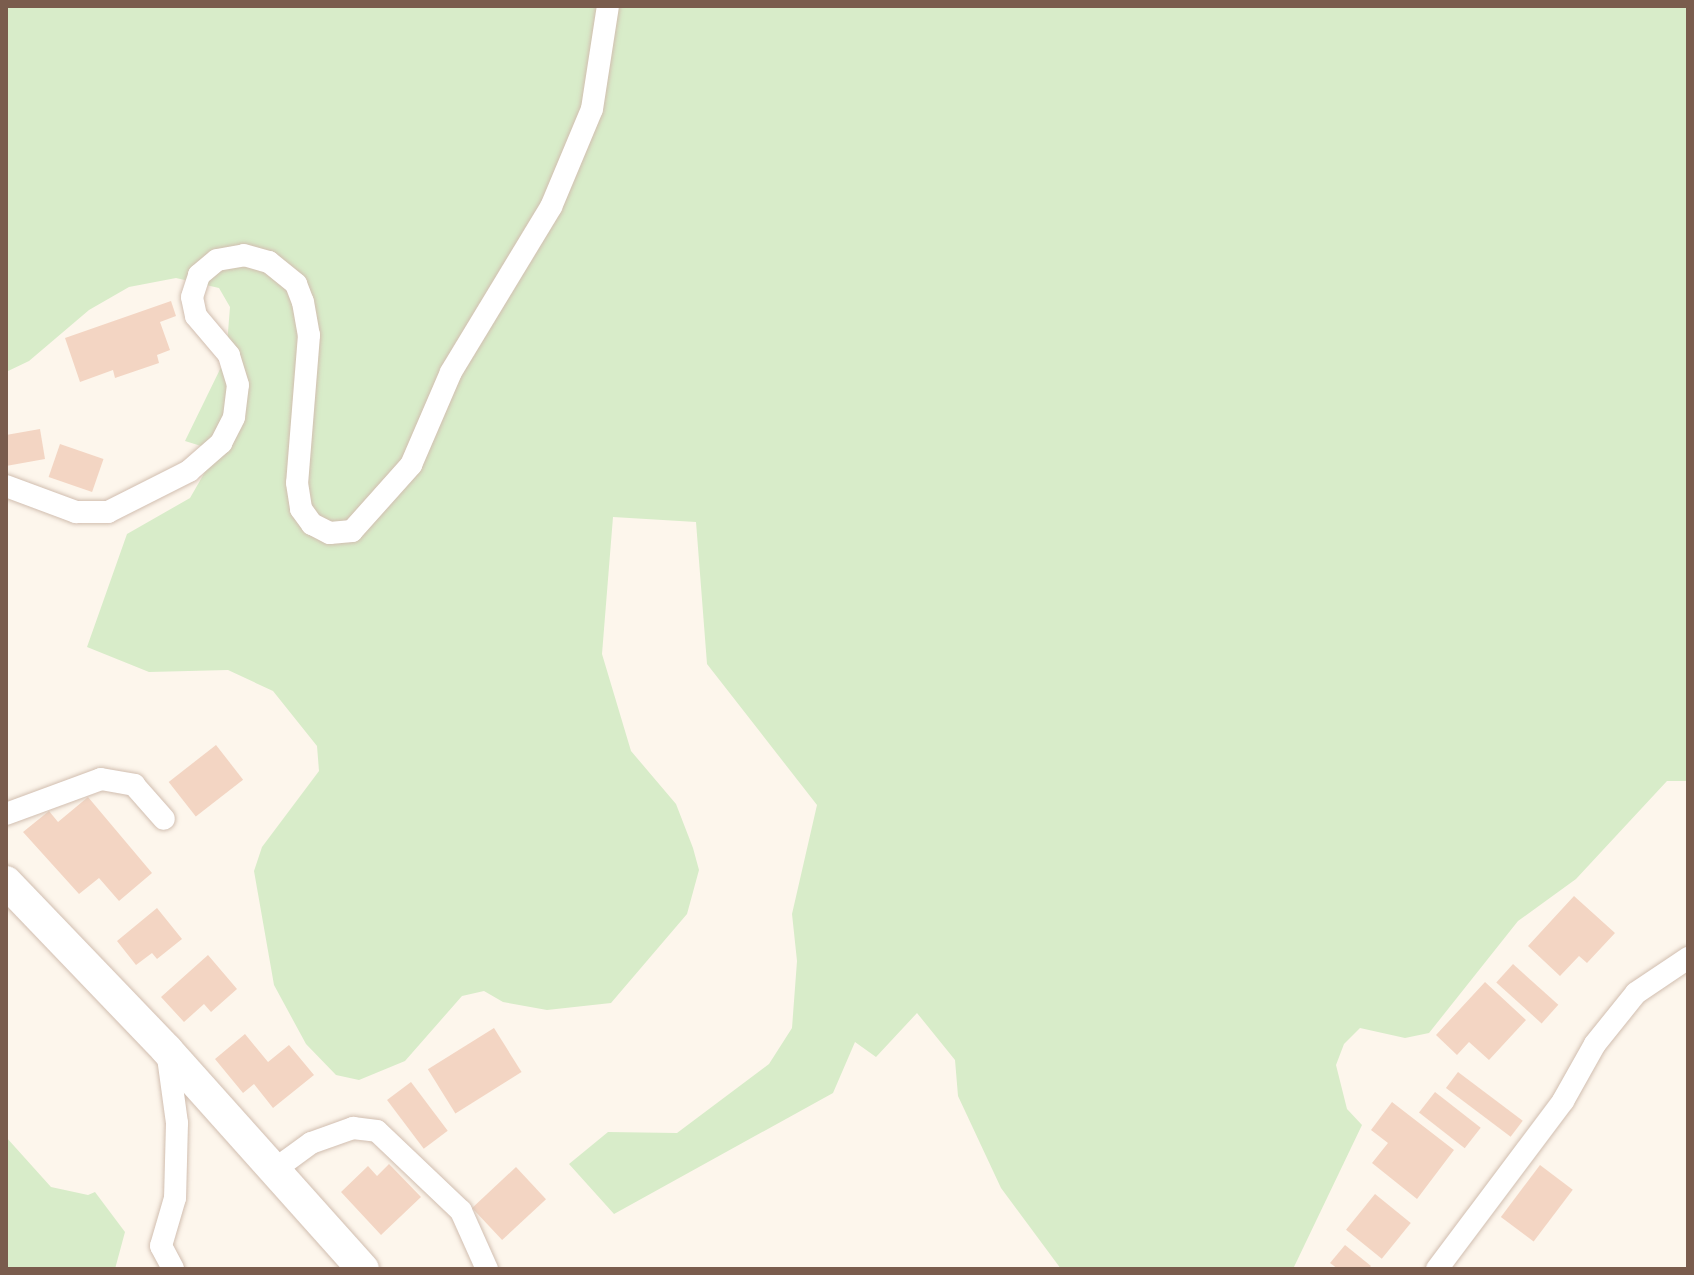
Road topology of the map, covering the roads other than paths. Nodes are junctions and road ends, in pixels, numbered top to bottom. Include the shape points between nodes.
1 (608, 6) edge
2 (6, 486) edge
3 (6, 814) edge
4 (164, 819) dead end
5 (6, 882) edge
6 (1688, 958) edge
7 (167, 1050) junction
8 (274, 1170) junction
9 (173, 1269) edge
10 (363, 1269) edge
11 (487, 1269) edge
12 (1437, 1269) edge

1 - 2 street via 592,109 551,207 451,372 411,465 352,531 330,533 312,524 301,509 297,483 309,335 303,302 296,284 269,262 244,255 217,260 199,275 192,297 196,316 229,355 238,385 234,417 221,443 189,471 108,512 76,512
3 - 4 street via 101,779 134,785
5 - 7 street
6 - 12 street via 1636,993
7 - 8 street
7 - 9 street via 177,1138 175,1198 161,1246
8 - 10 street
8 - 11 street via 311,1143 353,1128 377,1131 461,1211

